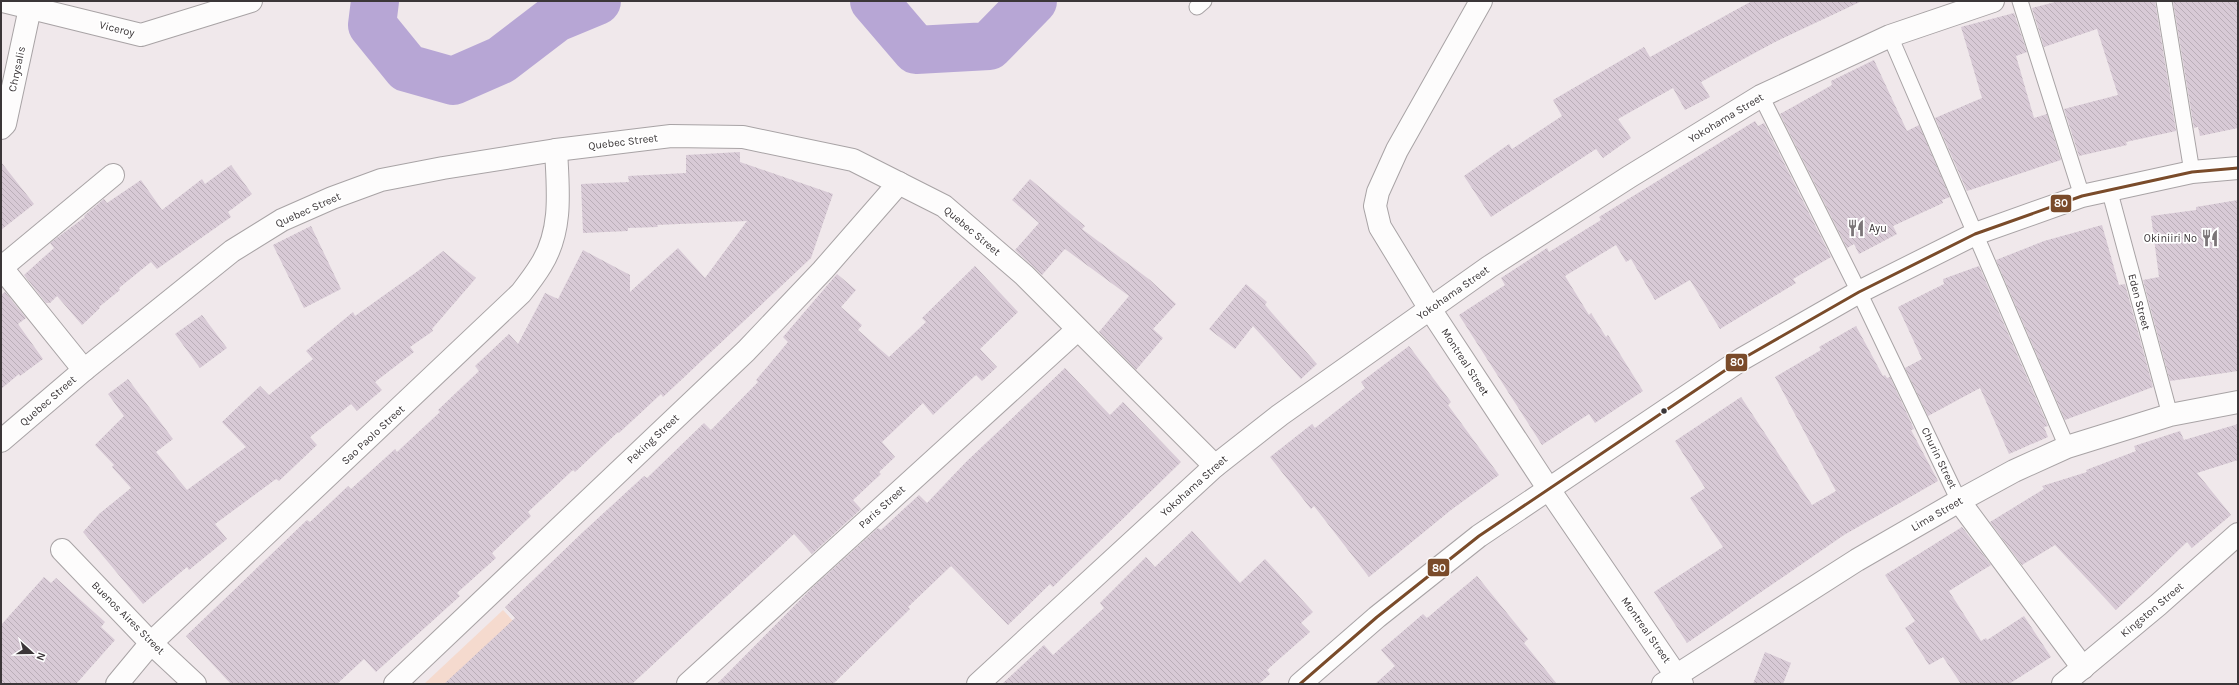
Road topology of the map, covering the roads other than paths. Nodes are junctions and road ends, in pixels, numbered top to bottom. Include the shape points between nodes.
1 (3, 1) edge
2 (252, 1) edge
3 (1481, 1) edge
4 (1993, 1) edge
5 (2020, 1) edge
6 (2164, 1) edge
7 (30, 8) junction
8 (1890, 36) junction
9 (1761, 96) junction
10 (1, 128) edge
11 (556, 150) junction
12 (2238, 168) edge
13 (2192, 172) junction
14 (113, 175) dead end
15 (899, 183) junction
16 (2109, 189) junction
17 (2082, 196) junction
18 (1975, 234) junction
19 (1, 268) edge
20 (1859, 292) junction
21 (1430, 310) junction
22 (1077, 330) junction
23 (84, 370) junction
24 (2238, 402) edge
25 (2170, 415) junction
26 (1, 441) edge
27 (2067, 447) junction
28 (1214, 466) junction
29 (1548, 488) junction
30 (1959, 501) junction
31 (2238, 534) edge
32 (62, 550) dead end
33 (151, 643) junction
34 (2083, 668) junction
35 (1674, 681) edge
36 (117, 684) edge
37 (195, 684) edge
38 (395, 684) edge
39 (688, 684) edge
40 (978, 684) edge
41 (1300, 684) edge
42 (2063, 684) edge

1 - 7 street, Viceroy
2 - 7 street, Viceroy via 141,35
3 - 21 street, Montreal Street via 1396,150 1378,192 1375,206 1380,227
4 - 8 street, Yokohama Street
5 - 17 lane
6 - 13 lane
7 - 10 street, Chrysalis via 5,124
8 - 9 street, Yokohama Street
8 - 18 lane
9 - 20 lane, Churin Street
9 - 21 street, Yokohama Street via 1629,176 1496,262
11 - 15 street, Quebec Street via 671,136 744,137 853,160
11 - 23 street, Quebec Street via 381,180 282,220 232,252
11 - 33 street, Sao Paolo Street via 559,200 554,234 542,264 522,293
12 - 13 street
13 - 16 street
14 - 19 street
15 - 22 street, Quebec Street via 944,206 1024,276
15 - 38 street, Peking Street via 823,270 746,351
16 - 17 street
16 - 25 lane, Eden Street
17 - 18 street
18 - 20 street
18 - 27 lane
19 - 23 street
20 - 29 street via 1742,359
20 - 30 lane, Churin Street
21 - 28 street, Yokohama Street via 1280,415
21 - 29 street, Montreal Street
22 - 28 street, Quebec Street
22 - 39 street, Paris Street
23 - 26 street, Quebec Street
24 - 25 street, Lima Street
25 - 27 street, Lima Street
27 - 30 street, Lima Street via 2014,471
28 - 40 street, Yokohama Street
29 - 35 street, Montreal Street
29 - 41 street via 1478,536 1376,617
30 - 34 street, Churin Street
30 - 35 street, Lima Street via 1858,560
31 - 34 street, Kingston Street via 2221,552
32 - 33 street, Buenos Aires Street
33 - 36 street, Sao Paolo Street
33 - 37 street, Buenos Aires Street
34 - 42 street, Kingston Street

